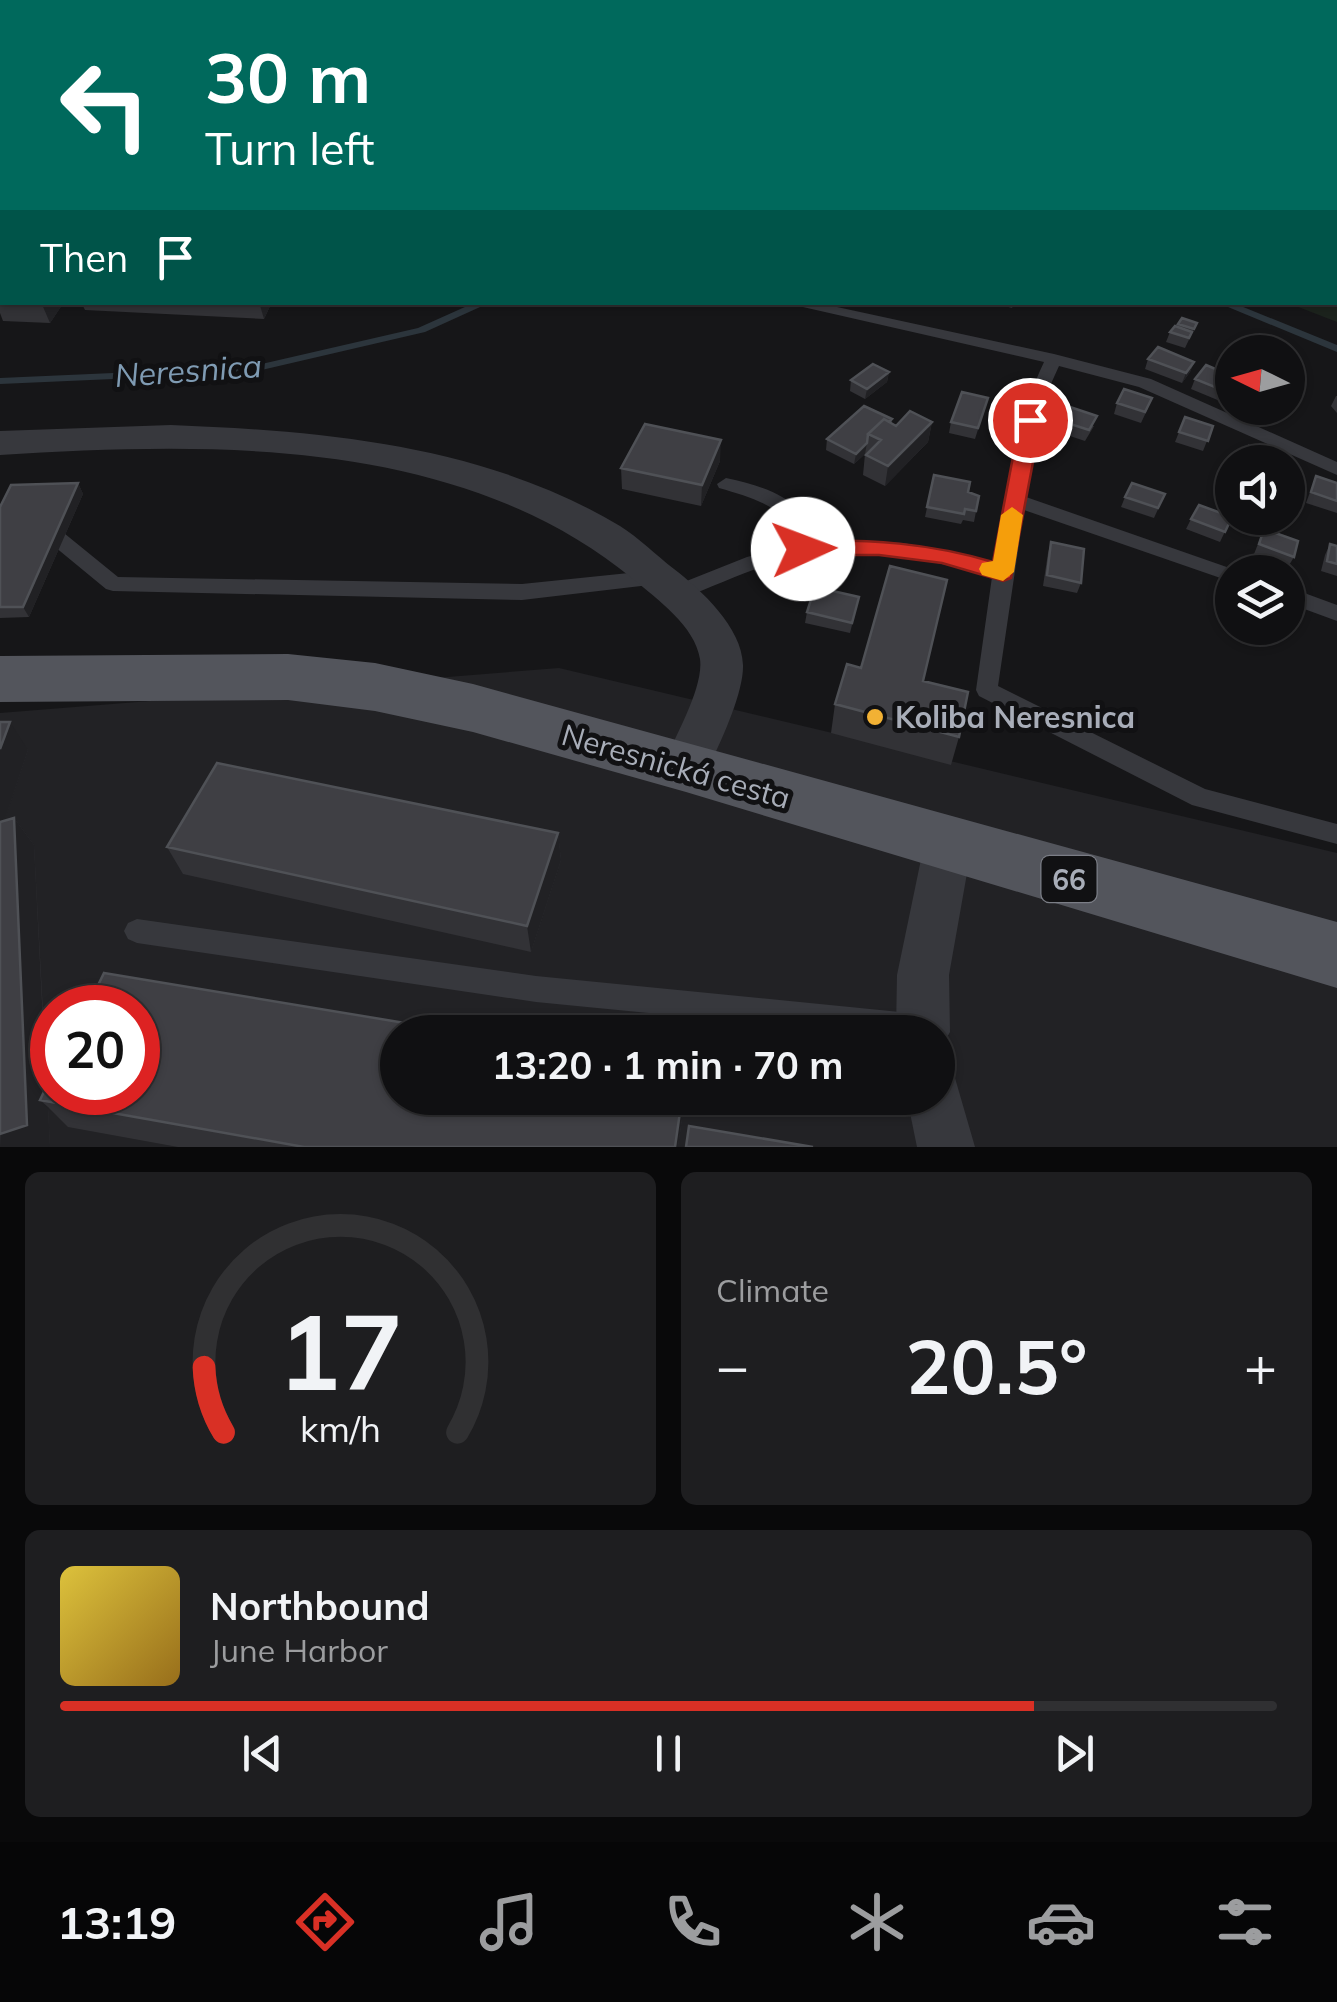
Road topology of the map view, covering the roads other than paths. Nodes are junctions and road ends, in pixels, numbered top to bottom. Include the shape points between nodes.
1 (803, 305) edge
2 (1054, 359) junction
3 (0, 443) edge
4 (1337, 469) edge
5 (726, 484) dead end
6 (1014, 500) junction
7 (0, 521) edge
8 (823, 548) junction
9 (1215, 570) edge
10 (1003, 572) junction
11 (668, 585) junction
12 (1305, 602) edge
13 (1337, 613) edge
14 (0, 679) edge
15 (686, 766) junction
16 (1337, 834) edge
17 (948, 845) junction
18 (137, 932) dead end
19 (1337, 955) edge
20 (768, 1015) edge
21 (922, 1015) edge
22 (939, 1115) edge
23 (946, 1147) edge

1 - 2 lane
2 - 4 lane via 1145,384
2 - 6 lane via 1036,397
3 - 11 street via 222,436 381,455 516,492 573,518
5 - 8 lane via 777,497
6 - 9 lane
6 - 10 lane
7 - 11 lane via 36,520 112,584 522,592
8 - 10 lane via 942,555
8 - 11 lane
10 - 16 lane via 987,690 1200,798
11 - 15 street via 713,638 722,667
12 - 13 lane
14 - 15 main road, Neresnická cesta / 66 via 288,677 358,685 473,708
15 - 17 main road, Neresnická cesta / 66
17 - 19 main road, Neresnická cesta / 66
17 - 21 street via 923,975
18 - 20 lane via 536,990
22 - 23 street

